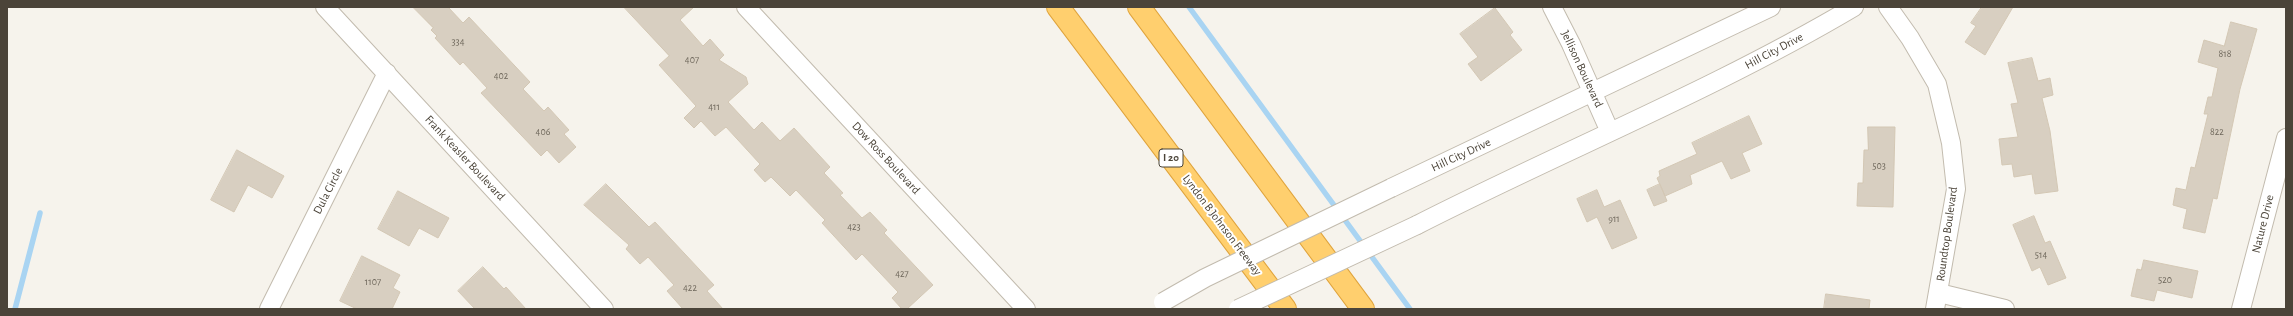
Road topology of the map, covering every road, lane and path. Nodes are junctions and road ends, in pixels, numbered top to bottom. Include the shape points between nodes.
1 (325, 7) edge
2 (746, 7) edge
3 (1058, 7) edge
4 (1139, 7) edge
5 (1552, 7) edge
6 (1771, 7) edge
7 (1854, 7) edge
8 (1888, 7) edge
9 (387, 73) junction
10 (1593, 94) junction
11 (1610, 132) junction
12 (2286, 138) edge
13 (1937, 301) edge
14 (1159, 306) edge
15 (268, 309) edge
16 (604, 309) edge
17 (1026, 309) edge
18 (1238, 309) edge
19 (1285, 309) edge
20 (1363, 309) edge
21 (2006, 309) edge
22 (2241, 309) edge

1 - 9 street, Frank Keasler Boulevard
2 - 17 street, Dow Ross Boulevard
3 - 19 highway, Lyndon B Johnson Freeway / I 20
4 - 20 highway
5 - 10 street, Jellison Boulevard
6 - 10 street, Hill City Drive
7 - 11 street, Hill City Drive via 1745,66
8 - 13 street, Roundtop Boulevard via 1937,84 1951,143 1956,190
9 - 15 street, Dula Circle
9 - 16 street, Frank Keasler Boulevard
10 - 11 street, Jellison Boulevard
10 - 14 street, Hill City Drive, bridge via 1205,278
11 - 18 street, Hill City Drive, bridge
12 - 22 street, Nature Drive
13 - 21 street

